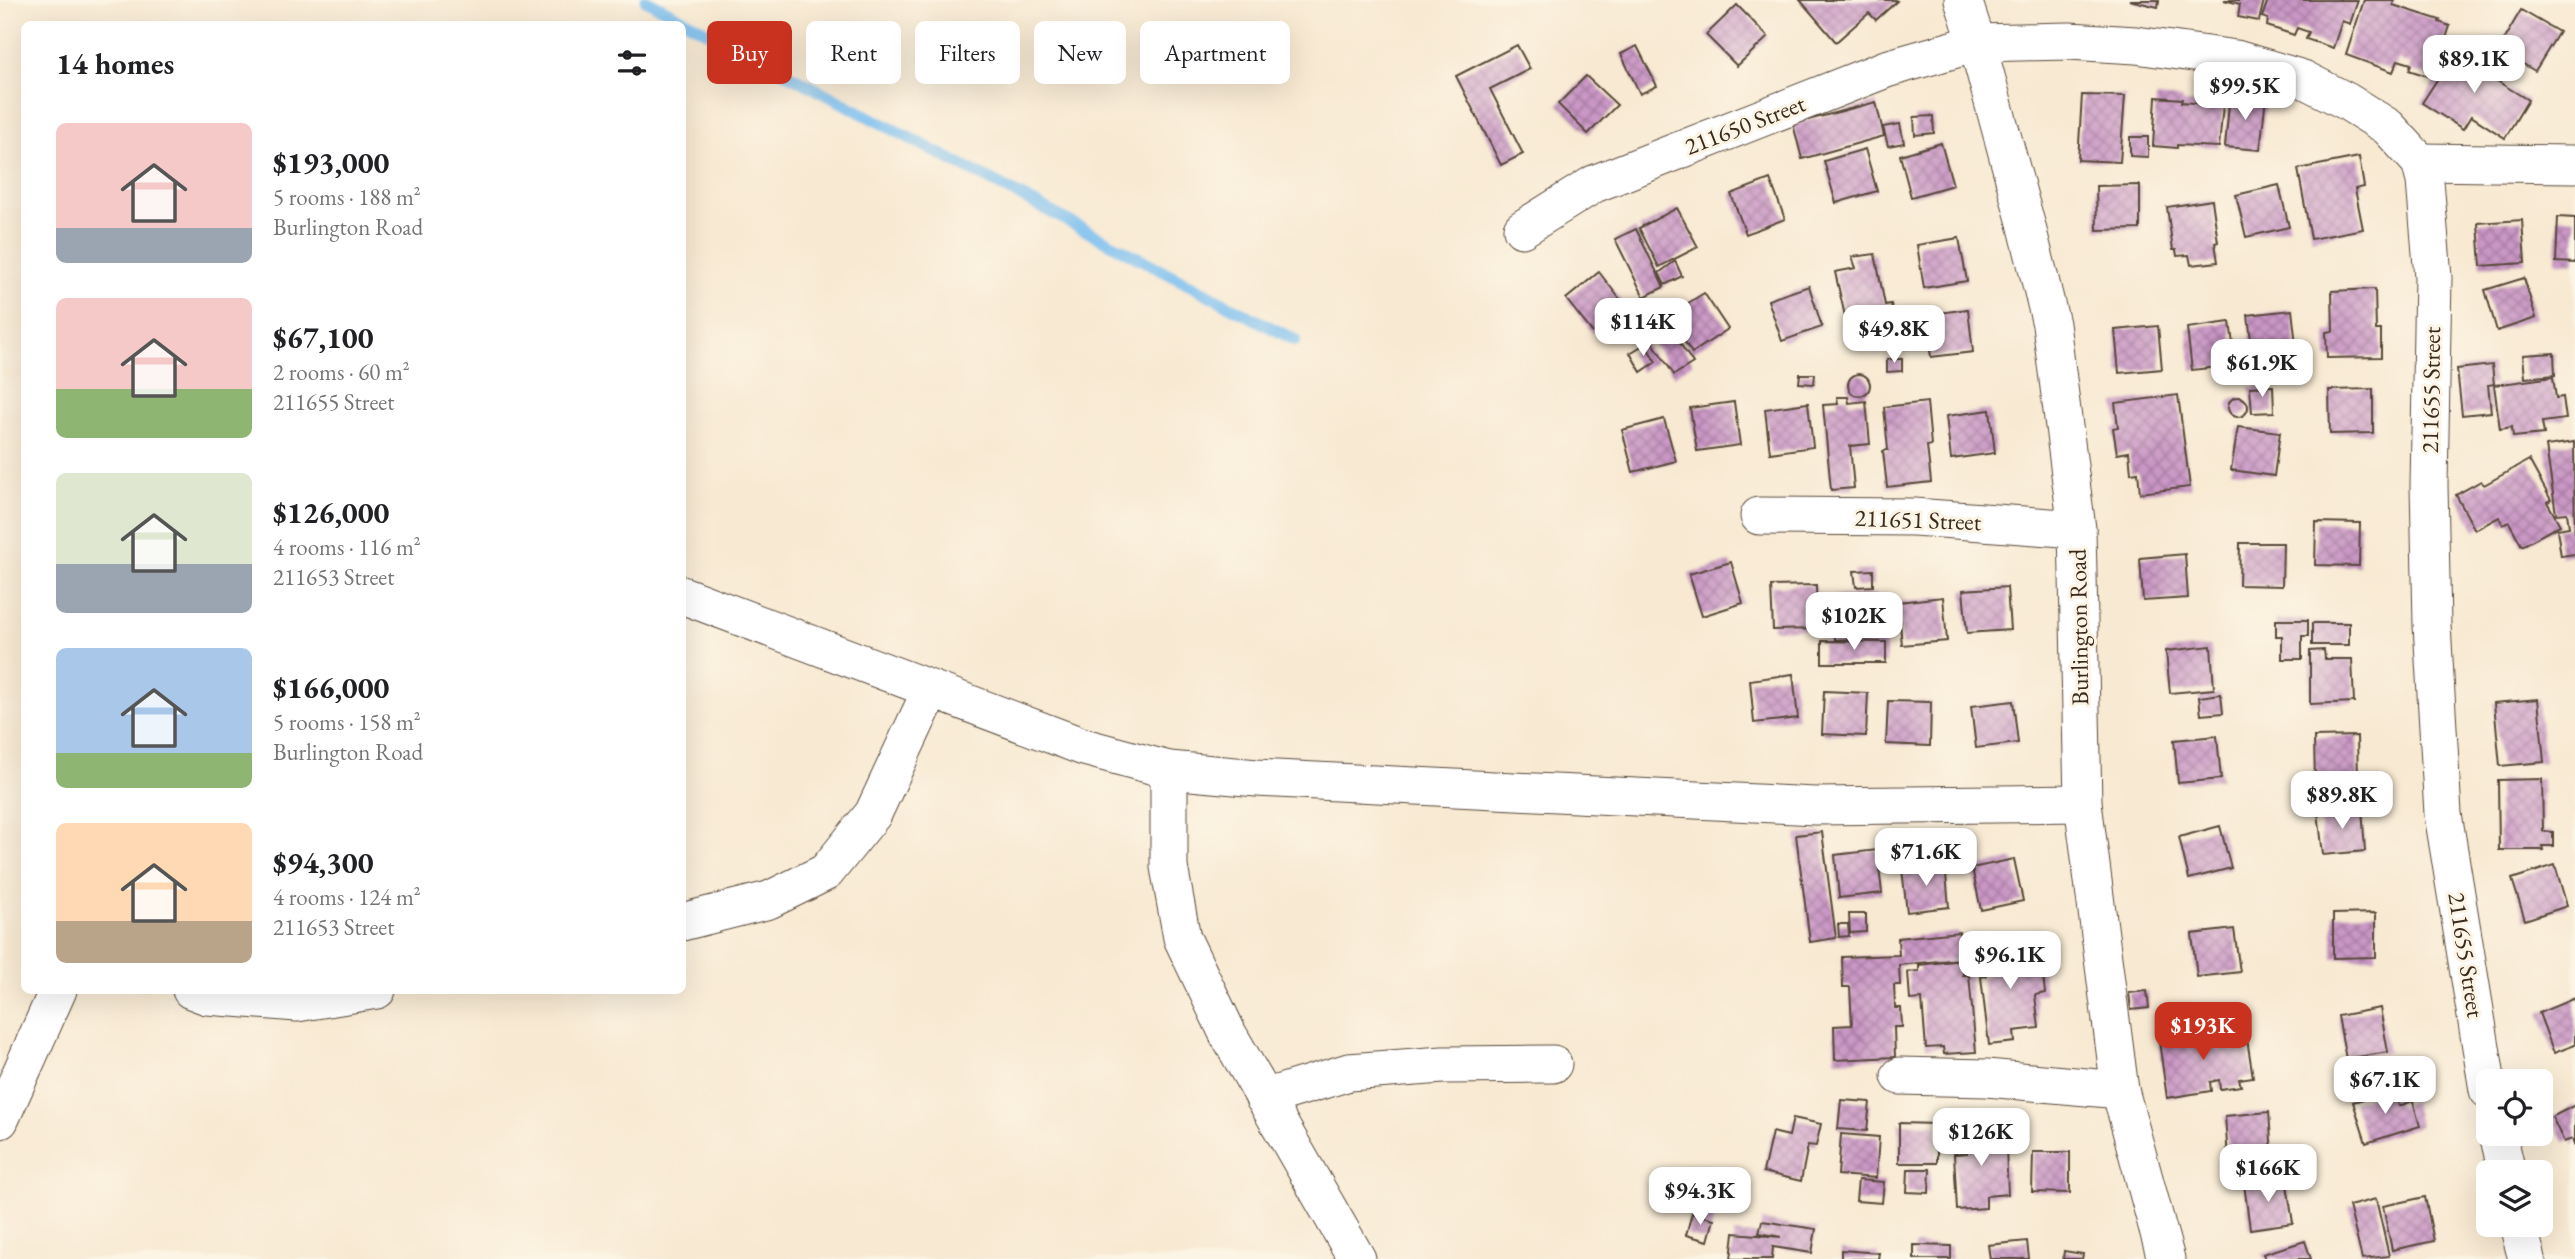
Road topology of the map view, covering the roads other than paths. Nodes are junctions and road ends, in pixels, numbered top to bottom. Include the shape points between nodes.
1 (1963, 0) edge
2 (1978, 43) junction
3 (2420, 162) junction
4 (2575, 164) edge
5 (1522, 229) dead end
6 (1759, 516) dead end
7 (2077, 529) junction
8 (686, 596) edge
9 (931, 690) junction
10 (1169, 770) junction
11 (2083, 803) junction
12 (686, 921) edge
13 (56, 994) edge
14 (202, 994) edge
15 (353, 994) edge
16 (1553, 1064) dead end
17 (2485, 1069) edge
18 (1900, 1076) dead end
19 (2120, 1090) junction
20 (1264, 1098) junction
21 (0, 1120) edge
22 (2521, 1237) edge
23 (1357, 1259) edge
24 (2166, 1259) edge
25 (2527, 1259) edge

1 - 2 street, Burlington Road
2 - 3 street via 2136,45 2236,59 2303,79 2346,101 2388,127
2 - 5 street, 211650 Street via 1886,69 1594,184
2 - 7 street, Burlington Road via 2051,324
3 - 4 street
3 - 17 street, 211655 Street via 2433,277 2429,485 2444,814
6 - 7 street, 211651 Street via 1914,517
7 - 11 street, Burlington Road
8 - 9 street
9 - 10 street via 1084,747
9 - 12 street via 873,814 825,872 769,900
10 - 11 street via 1815,806
10 - 20 street via 1169,867 1182,938
11 - 19 street, Burlington Road
13 - 21 street
14 - 15 street via 298,1003
16 - 20 street via 1349,1072
18 - 19 street via 1987,1078
19 - 24 street, Burlington Road
20 - 23 street
22 - 25 street

